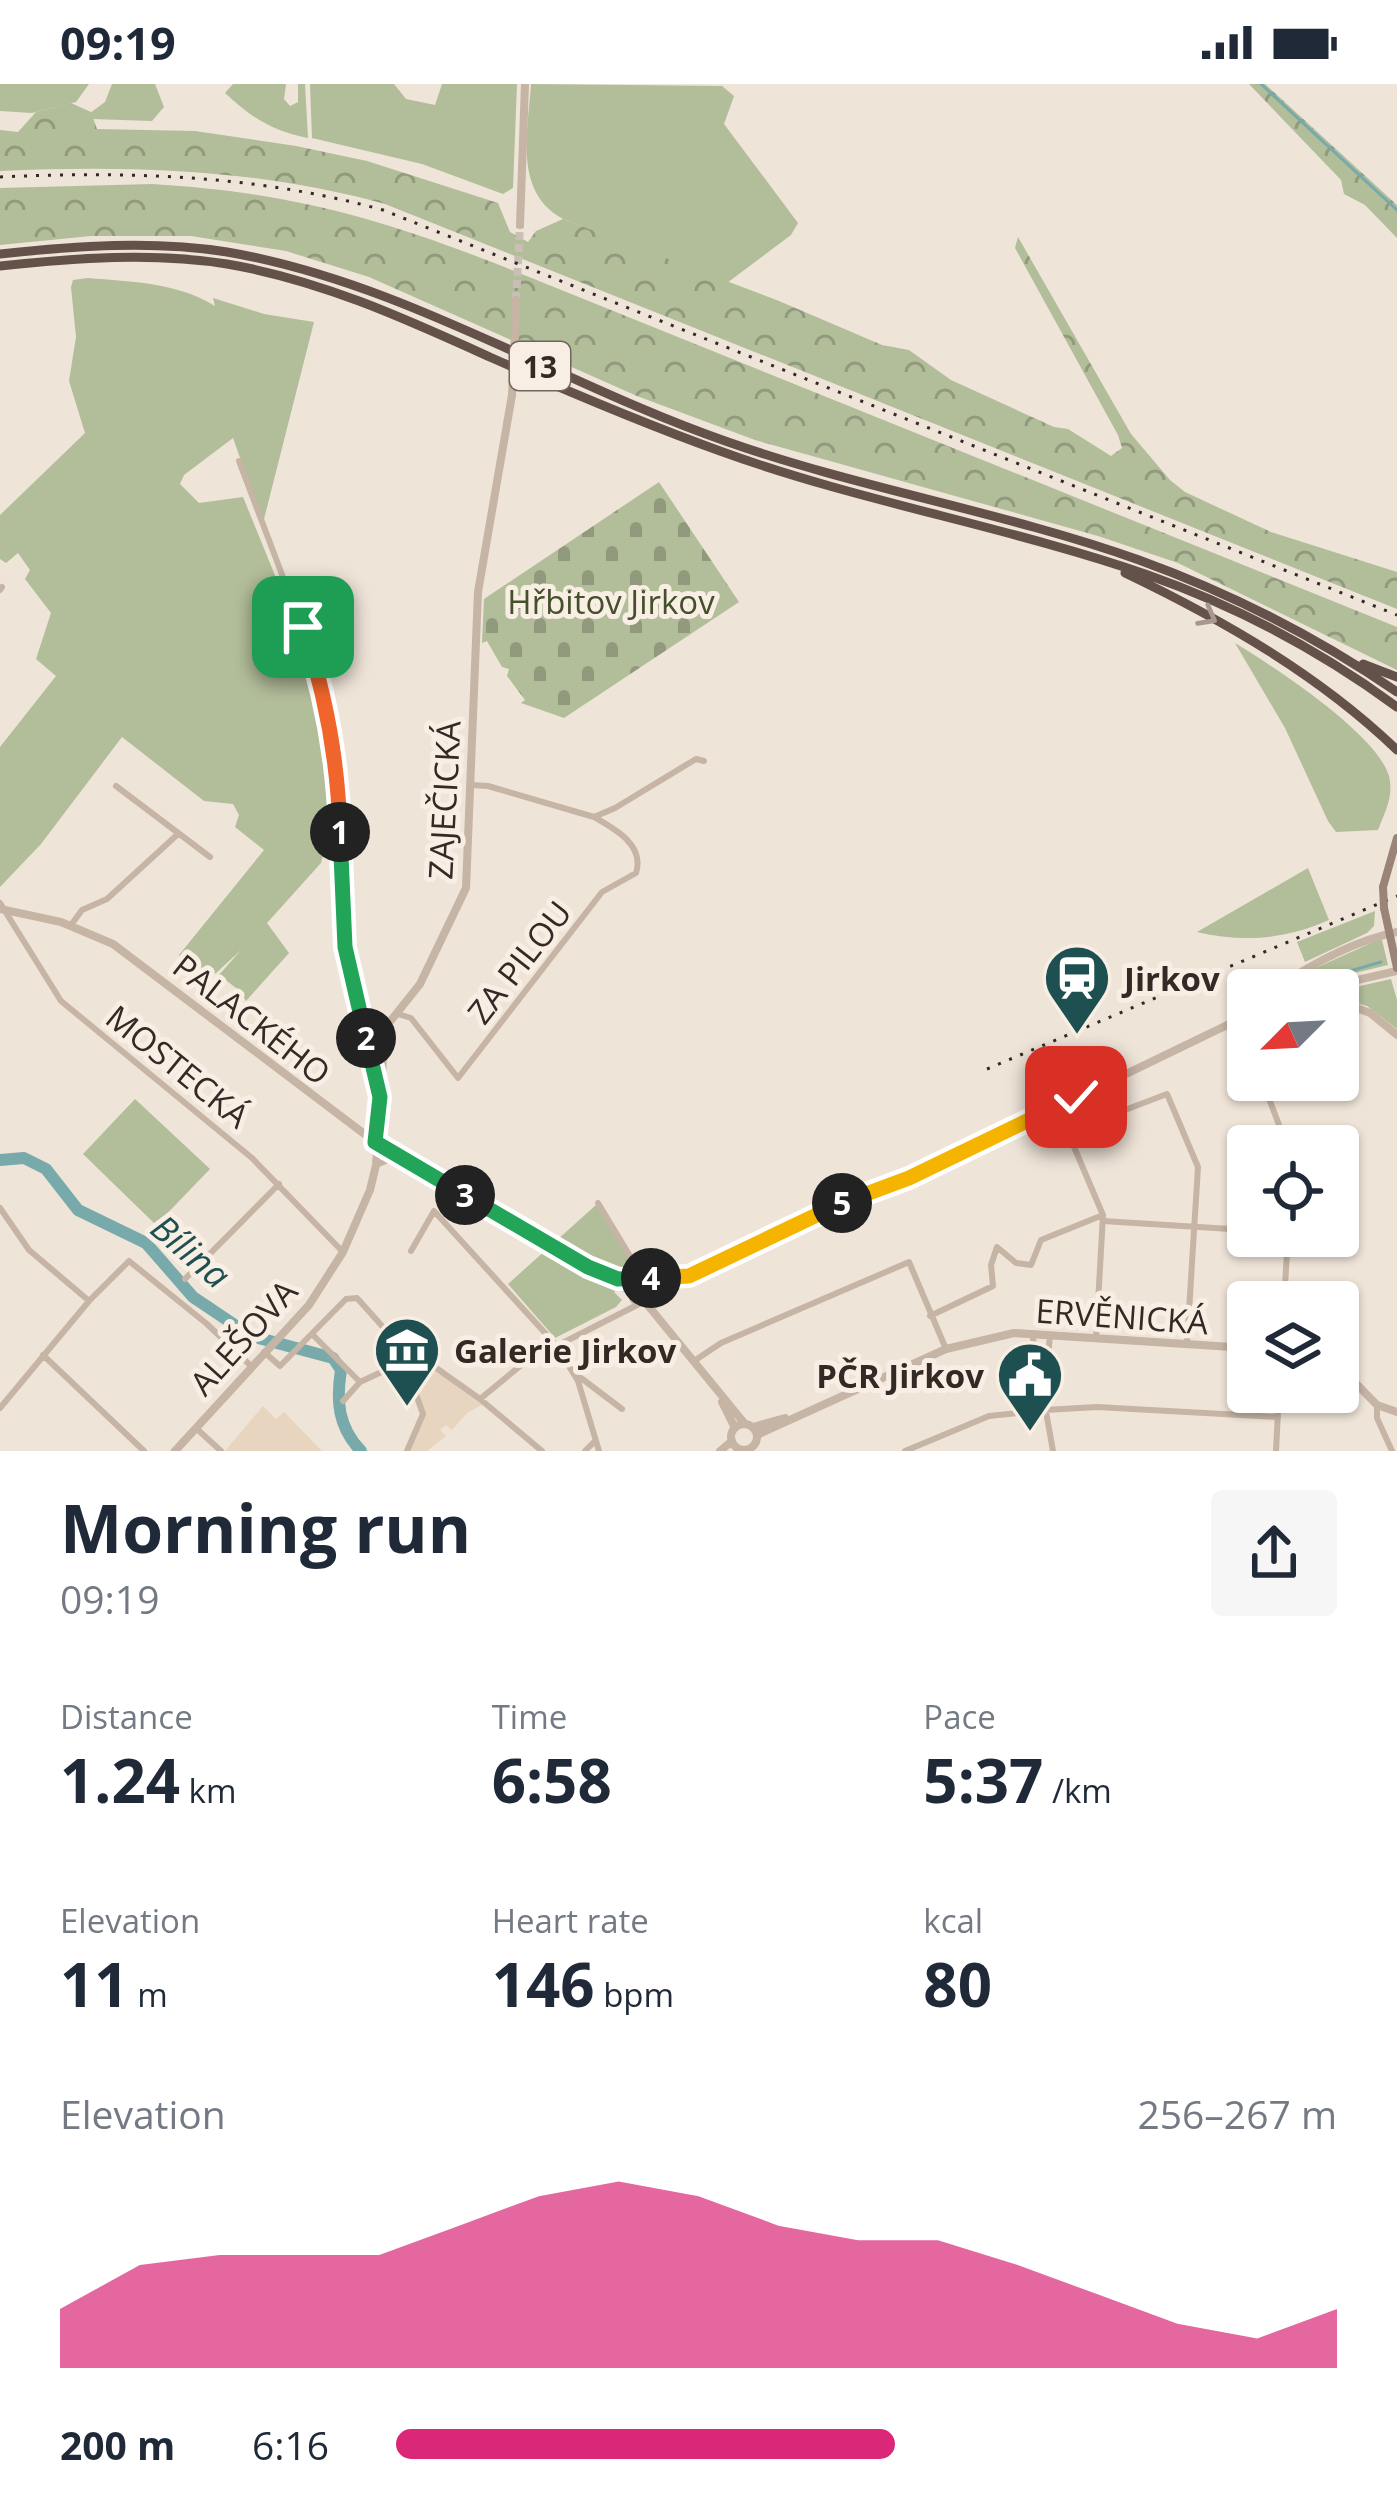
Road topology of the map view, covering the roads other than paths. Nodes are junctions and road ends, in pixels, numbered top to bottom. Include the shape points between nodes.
1 (525, 84) edge
2 (520, 224) tunnel mouth
3 (0, 254) edge
4 (0, 266) edge
5 (516, 300) tunnel mouth
6 (239, 461) dead end
7 (1065, 548) junction
8 (1349, 659) junction
9 (1397, 677) edge
10 (1397, 692) edge
11 (1397, 706) edge
12 (1397, 750) edge
13 (704, 761) dead end
14 (471, 784) junction
15 (116, 786) dead end
16 (594, 817) junction
17 (178, 834) junction
18 (1397, 838) edge
19 (210, 857) dead end
20 (2, 907) edge
21 (71, 925) junction
22 (1392, 934) edge
23 (1307, 969) edge
24 (1397, 969) edge
25 (1359, 979) edge
26 (1359, 1009) edge
27 (394, 1014) junction
28 (1227, 1024) edge
29 (1397, 1035) edge
30 (380, 1097) junction
31 (1057, 1107) junction
32 (1067, 1132) junction
33 (375, 1142) junction
34 (398, 1156) junction
35 (376, 1165) junction
36 (279, 1184) junction
37 (598, 1203) dead end
38 (0, 1208) edge
39 (1103, 1218) junction
40 (1195, 1228) junction
41 (1227, 1229) edge
42 (411, 1251) dead end
43 (344, 1252) junction
44 (185, 1279) dead end
45 (643, 1291) junction
46 (89, 1301) junction
47 (930, 1316) junction
48 (1032, 1333) junction
49 (1050, 1334) junction
50 (313, 1335) junction
51 (1096, 1338) junction
52 (397, 1340) junction
53 (1187, 1343) junction
54 (556, 1345) junction
55 (1227, 1346) edge
56 (946, 1349) junction
57 (264, 1352) junction
58 (43, 1354) junction
59 (420, 1354) junction
60 (406, 1360) junction
61 (693, 1361) junction
62 (251, 1366) junction
63 (574, 1374) junction
64 (360, 1382) junction
65 (1359, 1387) edge
66 (1044, 1397) junction
67 (480, 1399) junction
68 (343, 1401) dead end
69 (1377, 1405) junction
70 (0, 1408) edge
71 (622, 1409) dead end
72 (1045, 1410) junction
73 (1397, 1412) edge
74 (1277, 1413) edge
75 (1277, 1418) junction
76 (195, 1426) junction
77 (751, 1435) edge
78 (596, 1441) junction
79 (734, 1446) edge
80 (144, 1451) edge
81 (175, 1451) edge
82 (221, 1451) edge
83 (407, 1451) edge
84 (542, 1451) edge
85 (585, 1451) edge
86 (599, 1451) edge
87 (721, 1451) edge
88 (905, 1451) edge
89 (1053, 1451) edge
90 (1276, 1451) edge
91 (1391, 1451) edge

1 - 2 street
3 - 8 highway, 13 via 190,248 325,276 726,442 1135,559 1270,615
4 - 7 highway, 13 via 190,260 321,287 723,452
5 - 14 street, ZAJEČICKÁ, bridge via 512,395 478,592
6 - 30 street via 320,675 338,790 345,947
7 - 11 highway, 13 via 1223,607
7 -> 12 highway via 1274,654
8 - 9 highway
8 - 10 highway, 13
13 - 16 street
14 - 16 street
14 - 27 street, ZAJEČICKÁ via 466,888 420,984
15 - 17 street
16 - 27 street, ZA PILOU via 636,850 636,873 602,892 458,1078 411,1018
17 - 19 street
17 - 21 street
18 - 22 main road, bridge via 1383,887
20 - 21 street, PALACKÉHO
20 - 36 street, MOSTECKÁ via 61,1001
21 - 33 street, PALACKÉHO via 140,962
22 - 23 street
22 - 24 main road
24 - 25 street
26 - 29 street
27 - 30 street, ZAJEČICKÁ via 382,1041
28 - 31 street
30 - 33 street, ZAJEČICKÁ
31 - 32 street
31 - 45 street
32 - 39 street
32 - 40 street via 1167,1094 1198,1167
33 - 34 street, PALACKÉHO
33 - 35 street, ZAJEČICKÁ
34 - 35 street
34 - 45 street, PALACKÉHO
35 - 43 street, ZAJEČICKÁ
36 - 43 street, MOSTECKÁ
36 - 44 street
37 - 45 street
38 - 46 street via 29,1250
39 - 40 street
39 - 47 street via 1041,1240 1031,1264 997,1247 993,1286
39 - 51 street
40 - 41 street
40 - 53 street
42 - 54 street via 434,1211
43 - 57 street, ALEŠOVA
45 - 54 street via 620,1314
45 - 61 street
46 - 58 street
46 - 62 street via 129,1261
47 - 56 street
47 - 61 street via 909,1262
48 - 49 street, ERVĚNICKÁ
48 - 56 street, ERVĚNICKÁ
48 - 66 street
49 - 51 street, ERVĚNICKÁ
49 - 66 street
50 - 52 street via 346,1299 357,1298
50 - 57 street via 280,1366
50 - 64 street
51 - 53 street, ERVĚNICKÁ
52 - 59 street
52 - 60 street
53 - 55 street, ERVĚNICKÁ
54 - 63 street
54 - 67 street
56 - 77 street, ERVĚNICKÁ
57 - 62 street, ALEŠOVA
58 - 70 street
58 - 80 street
59 - 60 street
59 - 67 street
60 - 64 street
60 - 83 street via 423,1414
61 - 77 street
62 - 76 street, ALEŠOVA
63 - 71 street
63 - 78 street
64 - 68 street
65 - 69 street
66 - 72 street
67 - 84 street
69 - 73 street
69 - 91 street
72 - 75 street
72 - 88 street via 989,1416
72 - 89 street
74 - 75 street
75 - 90 street
76 - 81 street, ALEŠOVA
76 - 82 street
77 - 79 street
77 - 79 street, ERVĚNICKÁ via 748,1449
78 - 85 street
78 - 86 street
79 - 87 street

